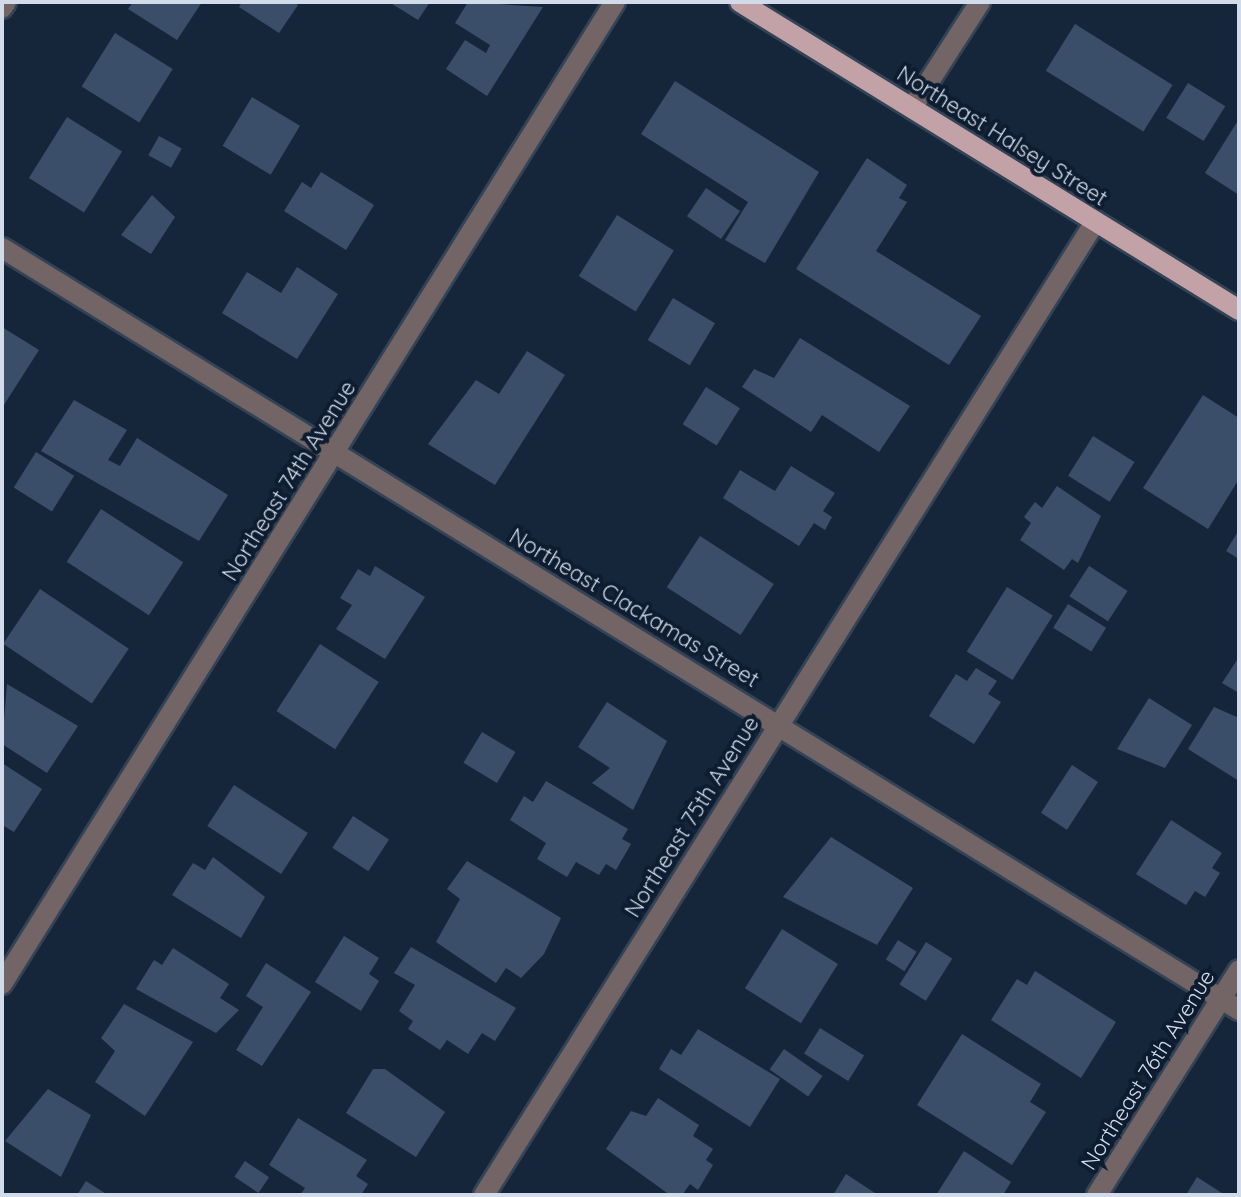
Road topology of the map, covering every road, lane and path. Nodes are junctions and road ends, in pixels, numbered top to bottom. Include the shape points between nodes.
1 (6, 2) edge
2 (615, 2) edge
3 (740, 2) edge
4 (980, 2) edge
5 (2, 8) edge
6 (912, 108) junction
7 (1095, 222) junction
8 (2, 248) edge
9 (1239, 310) edge
10 (335, 453) junction
11 (779, 724) junction
12 (1239, 970) edge
13 (2, 984) edge
14 (1230, 1005) edge
15 (484, 1195) edge
16 (1097, 1195) edge

1 - 5 street
2 - 10 street, Northeast 74th Avenue
3 - 6 main road, Northeast Halsey Street
4 - 6 street
6 - 7 main road, Northeast Halsey Street
7 - 9 main road, Northeast Halsey Street
7 - 11 street, Northeast 75th Avenue
8 - 10 street, Northeast Clackamas Street
10 - 11 street, Northeast Clackamas Street
10 - 13 street, Northeast 74th Avenue
11 - 14 street, Northeast Clackamas Street
11 - 15 street, Northeast 75th Avenue
12 - 14 street, Northeast 76th Avenue
14 - 16 street, Northeast 76th Avenue

